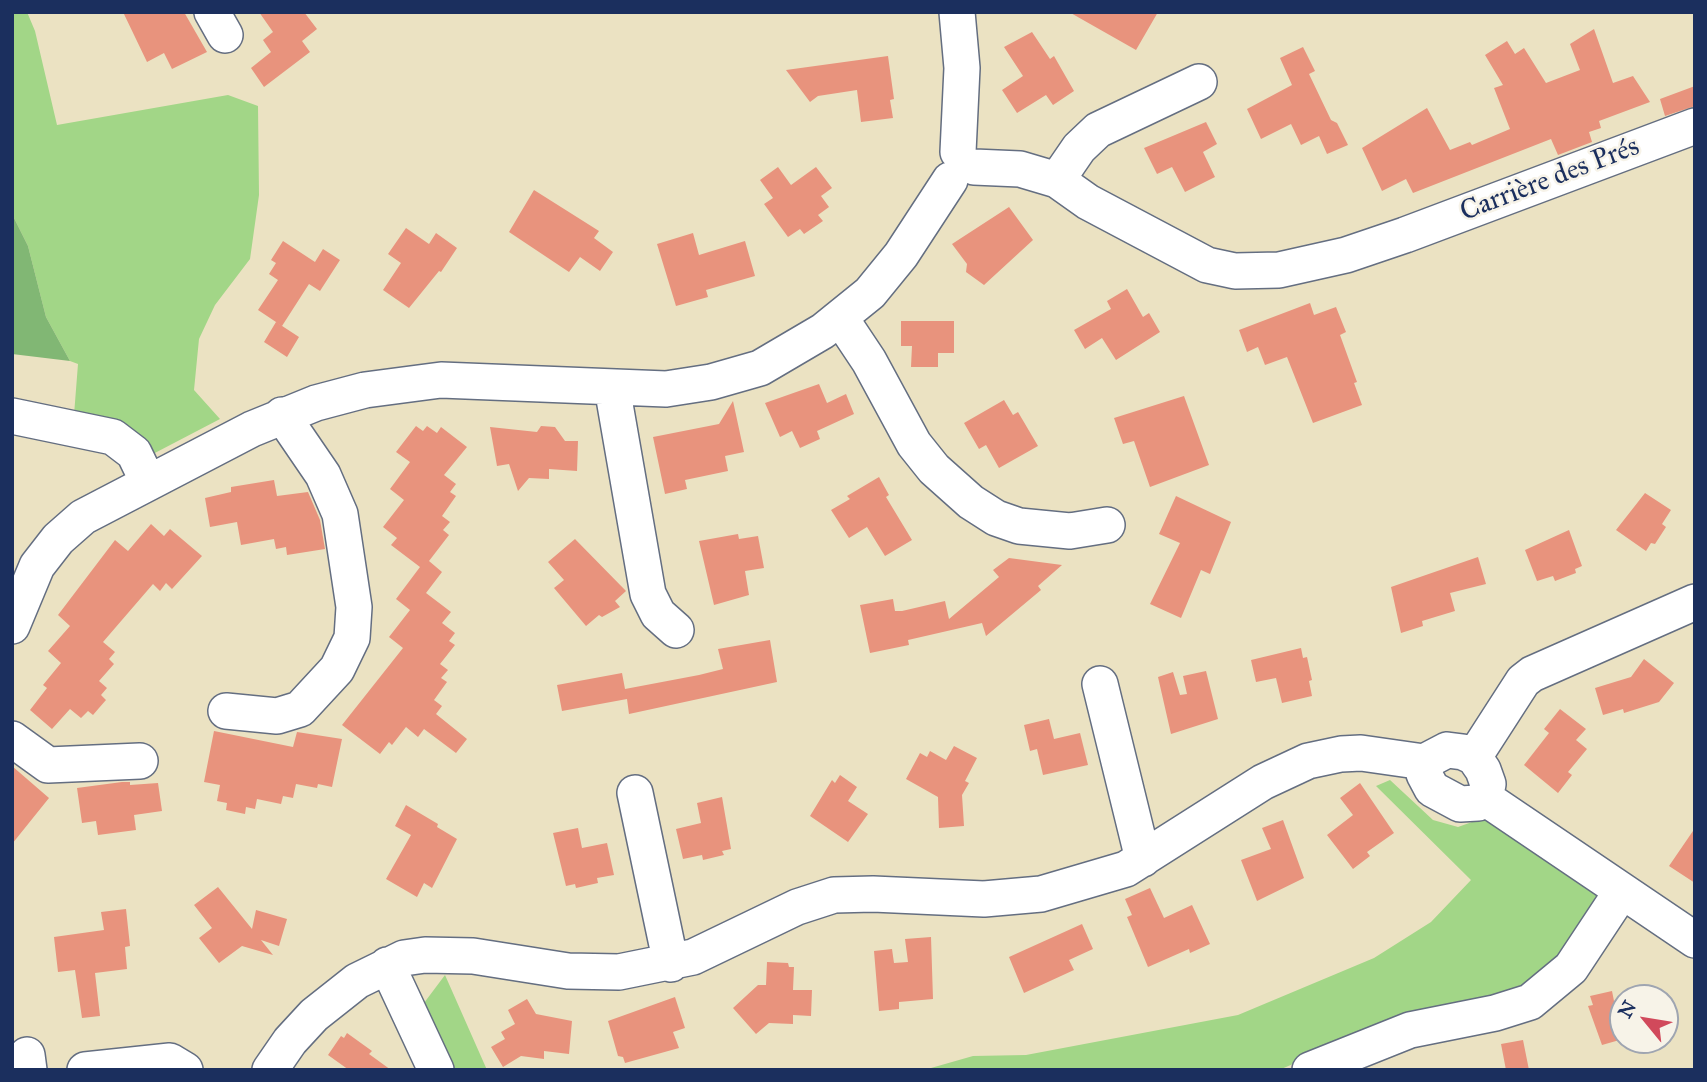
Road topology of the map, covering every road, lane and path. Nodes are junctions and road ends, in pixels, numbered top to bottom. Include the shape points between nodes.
1 (957, 12) edge
2 (1199, 82) dead end
3 (1695, 126) edge
4 (960, 166) junction
5 (1057, 180) junction
6 (841, 319) junction
7 (612, 387) junction
8 (282, 415) junction
9 (12, 416) edge
10 (148, 482) junction
11 (1107, 525) dead end
12 (1695, 601) edge
13 (12, 626) edge
14 (676, 630) dead end
15 (1100, 684) dead end
16 (226, 711) dead end
17 (12, 739) edge
18 (1474, 757) junction
19 (140, 761) dead end
20 (1424, 762) junction
21 (635, 793) dead end
22 (1485, 798) junction
23 (1143, 859) junction
24 (1622, 891) junction
25 (1695, 940) edge
26 (671, 964) junction
27 (387, 965) junction
28 (85, 1070) edge
29 (185, 1070) edge
30 (270, 1070) edge
31 (436, 1070) edge
32 (1310, 1070) edge

1 - 4 street via 962,68
2 - 5 street via 1098,130
3 - 5 street, Carrière des Prés via 1405,235 1301,266 1259,271 1220,269 1192,259 1087,202
4 - 5 street, Carrière des Prés via 1020,169
4 - 6 street via 887,275
6 - 7 street via 782,357 736,375 688,387
6 - 11 street via 914,444 971,502 1018,526 1055,531
7 - 8 street via 417,381 340,395
7 - 14 street via 648,594 658,614
8 - 10 street
8 - 16 street via 323,475 340,514 354,607 352,638 337,669 300,709 277,716
9 - 10 street via 113,437 134,453
10 - 13 street via 94,509 58,539 37,566
12 - 18 street via 1532,674
15 - 23 street
17 - 19 street via 48,765
18 - 20 street via 1447,750
18 - 22 street via 1489,785
20 - 22 street via 1432,789 1445,798 1469,805
20 - 23 street via 1361,753 1308,761 1263,782
21 - 26 street
22 - 24 street
23 - 26 street via 1082,884 1020,897 834,895
24 - 25 street
24 - 32 street via 1571,968 1530,1002 1410,1030
26 - 27 street via 591,973 447,955 404,958
27 - 30 street via 357,981 314,1016
27 - 31 street
28 - 29 street via 170,1061

